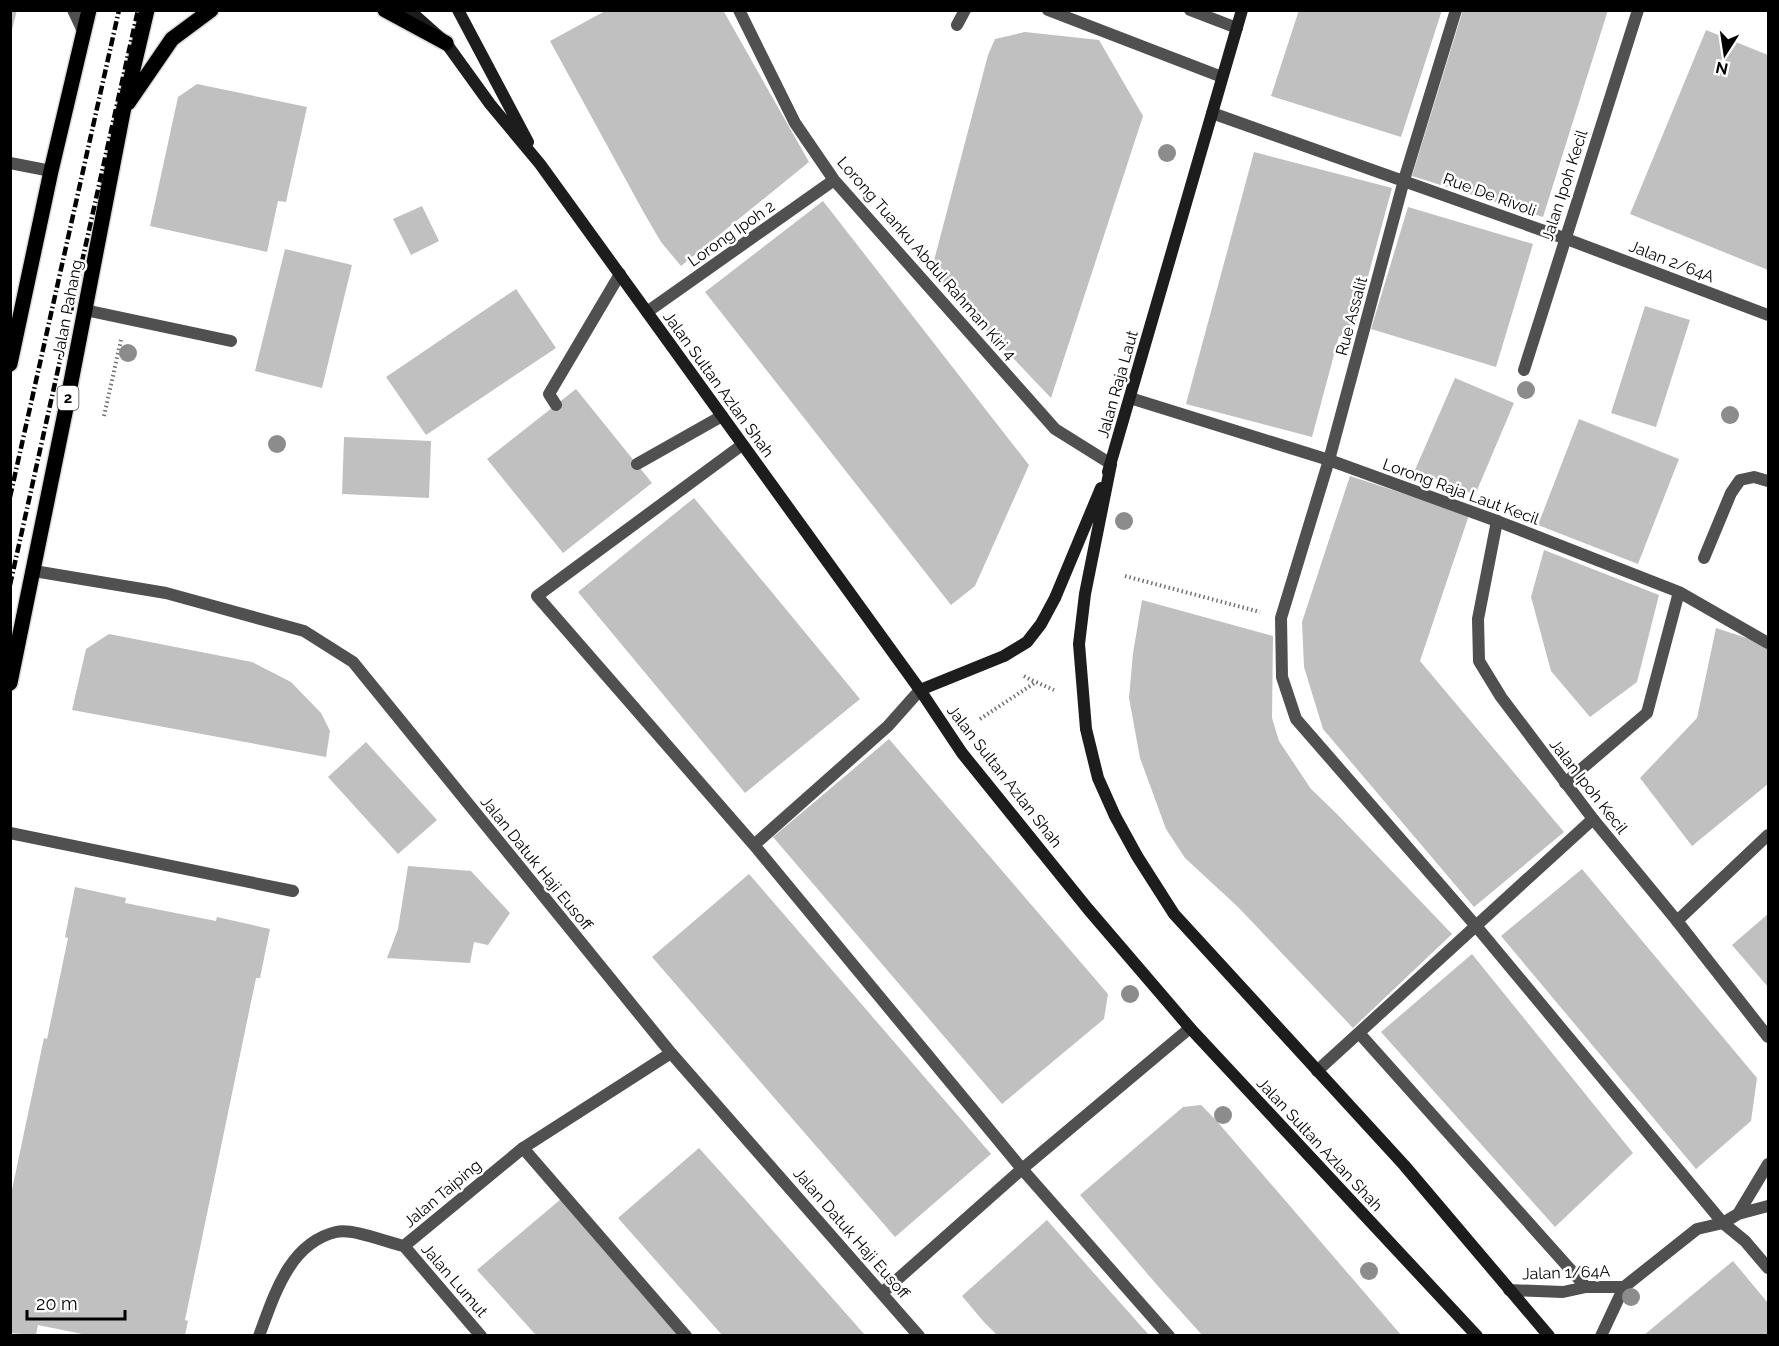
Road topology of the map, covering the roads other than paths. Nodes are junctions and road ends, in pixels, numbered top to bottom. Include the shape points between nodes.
1 (73, 10) edge
2 (89, 10) edge
3 (147, 10) edge
4 (211, 10) edge
5 (385, 10) edge
6 (409, 10) edge
7 (739, 10) edge
8 (965, 10) edge
9 (1048, 10) edge
10 (1190, 10) edge
11 (1242, 10) edge
12 (1456, 10) edge
13 (1638, 10) edge
14 (460, 11) edge
15 (957, 25) dead end
16 (1237, 28) junction
17 (83, 31) junction
18 (446, 43) junction
19 (1222, 77) junction
20 (123, 112) junction
21 (1212, 113) junction
22 (10, 163) edge
23 (540, 164) junction
24 (51, 171) junction
25 (834, 180) junction
26 (1404, 180) junction
27 (1564, 238) junction
28 (620, 274) junction
29 (85, 310) junction
30 (647, 312) junction
31 (1768, 315) edge
32 (231, 341) dead end
33 (10, 364) edge
34 (1524, 370) dead end
35 (1130, 398) junction
36 (556, 405) dead end
37 (722, 416) junction
38 (742, 445) junction
39 (1329, 460) junction
40 (637, 464) dead end
41 (1111, 464) junction
42 (1768, 481) edge
43 (1497, 521) junction
44 (1704, 558) dead end
45 (34, 571) junction
46 (1679, 592) junction
47 (1768, 643) edge
48 (10, 683) edge
49 (920, 690) junction
50 (1565, 783) junction
51 (1593, 819) junction
52 (10, 833) edge
53 (1768, 835) edge
54 (754, 845) junction
55 (293, 891) dead end
56 (1677, 921) junction
57 (1476, 926) junction
58 (1190, 1028) junction
59 (1359, 1033) junction
60 (1768, 1037) edge
61 (671, 1053) junction
62 (1317, 1071) junction
63 (523, 1148) junction
64 (1768, 1164) edge
65 (1022, 1169) junction
66 (1768, 1206) edge
67 (1738, 1214) junction
68 (1723, 1223) junction
69 (404, 1246) junction
70 (1768, 1268) edge
71 (1586, 1287) junction
72 (1624, 1287) junction
73 (1509, 1290) junction
74 (882, 1293) junction
75 (259, 1335) edge
76 (481, 1335) edge
77 (686, 1335) edge
78 (919, 1335) edge
79 (1169, 1335) edge
80 (1477, 1335) edge
81 (1549, 1335) edge
82 (1602, 1335) edge

1 - 17 street
2 - 17 main road
3 - 20 main road, Jalan Pahang / 2
4 - 20 main road via 172,39
5 - 18 main road
6 - 18 main road, Jalan Sultan Azlan Shah
7 - 25 street, Lorong Tuanku Abdul Rahman Kiri 4 via 795,123
8 - 15 street
9 - 19 street
10 - 16 street
11 - 16 main road, Jalan Raja Laut
12 - 26 street, Rue Assalit
13 - 27 street, Jalan Ipoh Kecil
14 - 23 main road, Jalan Sultan Azlan Shah
16 - 19 main road, Jalan Raja Laut
17 - 24 main road
18 - 23 main road, Jalan Sultan Azlan Shah
19 - 21 main road, Jalan Raja Laut
20 - 29 main road, Jalan Pahang / 2
21 - 26 street, Rue De Rivoli
21 - 35 main road, Jalan Raja Laut
22 - 24 street
23 - 28 main road, Jalan Sultan Azlan Shah
24 - 33 main road
25 - 30 street, Lorong Ipoh 2
25 - 41 street, Lorong Tuanku Abdul Rahman Kiri 4 via 1055,429
26 - 27 street, Rue De Rivoli
26 - 39 street, Rue Assalit
27 - 31 street, Jalan 2/64A
27 - 34 street, Jalan Ipoh Kecil
28 - 30 main road, Jalan Sultan Azlan Shah
28 - 36 street via 549,394
29 - 32 street
29 - 45 main road, Jalan Pahang / 2
30 - 37 main road, Jalan Sultan Azlan Shah
35 - 39 street, Lorong Raja Laut Kecil
35 - 41 main road, Jalan Raja Laut
37 - 38 main road, Jalan Sultan Azlan Shah
37 - 40 street
38 - 49 main road, Jalan Sultan Azlan Shah
38 - 54 street via 537,596
39 - 43 street, Lorong Raja Laut Kecil
39 - 57 street, Rue Assalit via 1281,618 1282,677 1296,719
41 - 49 main road, Jalan Raja Laut via 1055,598 1027,642 1004,656
41 - 62 main road via 1079,644 1086,729 1098,778 1137,856 1174,914
42 - 44 street via 1754,477 1740,480
43 - 46 street, Lorong Raja Laut Kecil
43 - 50 street, Jalan Ipoh Kecil via 1478,619 1479,661
45 - 48 main road, Jalan Pahang / 2
45 - 61 street, Jalan Datuk Haji Eusoff via 166,593 292,628 353,662
46 - 47 street, Lorong Raja Laut Kecil
46 - 50 street via 1647,713
49 - 54 street via 888,726
49 - 58 main road, Jalan Sultan Azlan Shah via 962,753
50 - 51 street, Jalan Ipoh Kecil
51 - 56 street, Jalan Ipoh Kecil
51 - 57 street
52 - 55 street
53 - 56 street
54 - 65 street
56 - 60 street, Jalan Ipoh Kecil
57 - 59 street
57 - 68 street, Rue Assalit
58 - 65 street
58 - 80 main road, Jalan Sultan Azlan Shah
59 - 62 street
59 - 71 street
61 - 63 street, Jalan Taiping
61 - 74 street, Jalan Datuk Haji Eusoff
62 - 73 main road
63 - 69 street, Jalan Taiping
63 - 77 street
64 - 67 street, Jalan 1/64A
65 - 74 street
65 - 79 street
66 - 67 street, Jalan 1/64A
67 - 68 street, Jalan 1/64A
68 - 70 street, Rue Assalit
68 - 72 street, Jalan 1/64A via 1697,1229
69 - 75 street, Jalan Taiping via 337,1232 312,1243 286,1269
69 - 76 street, Jalan Lumut
71 - 72 street, Jalan 1/64A
71 - 73 street, Jalan 1/64A via 1563,1292
72 - 82 street, Jalan 1/64A
73 - 81 main road
74 - 78 street, Jalan Datuk Haji Eusoff

